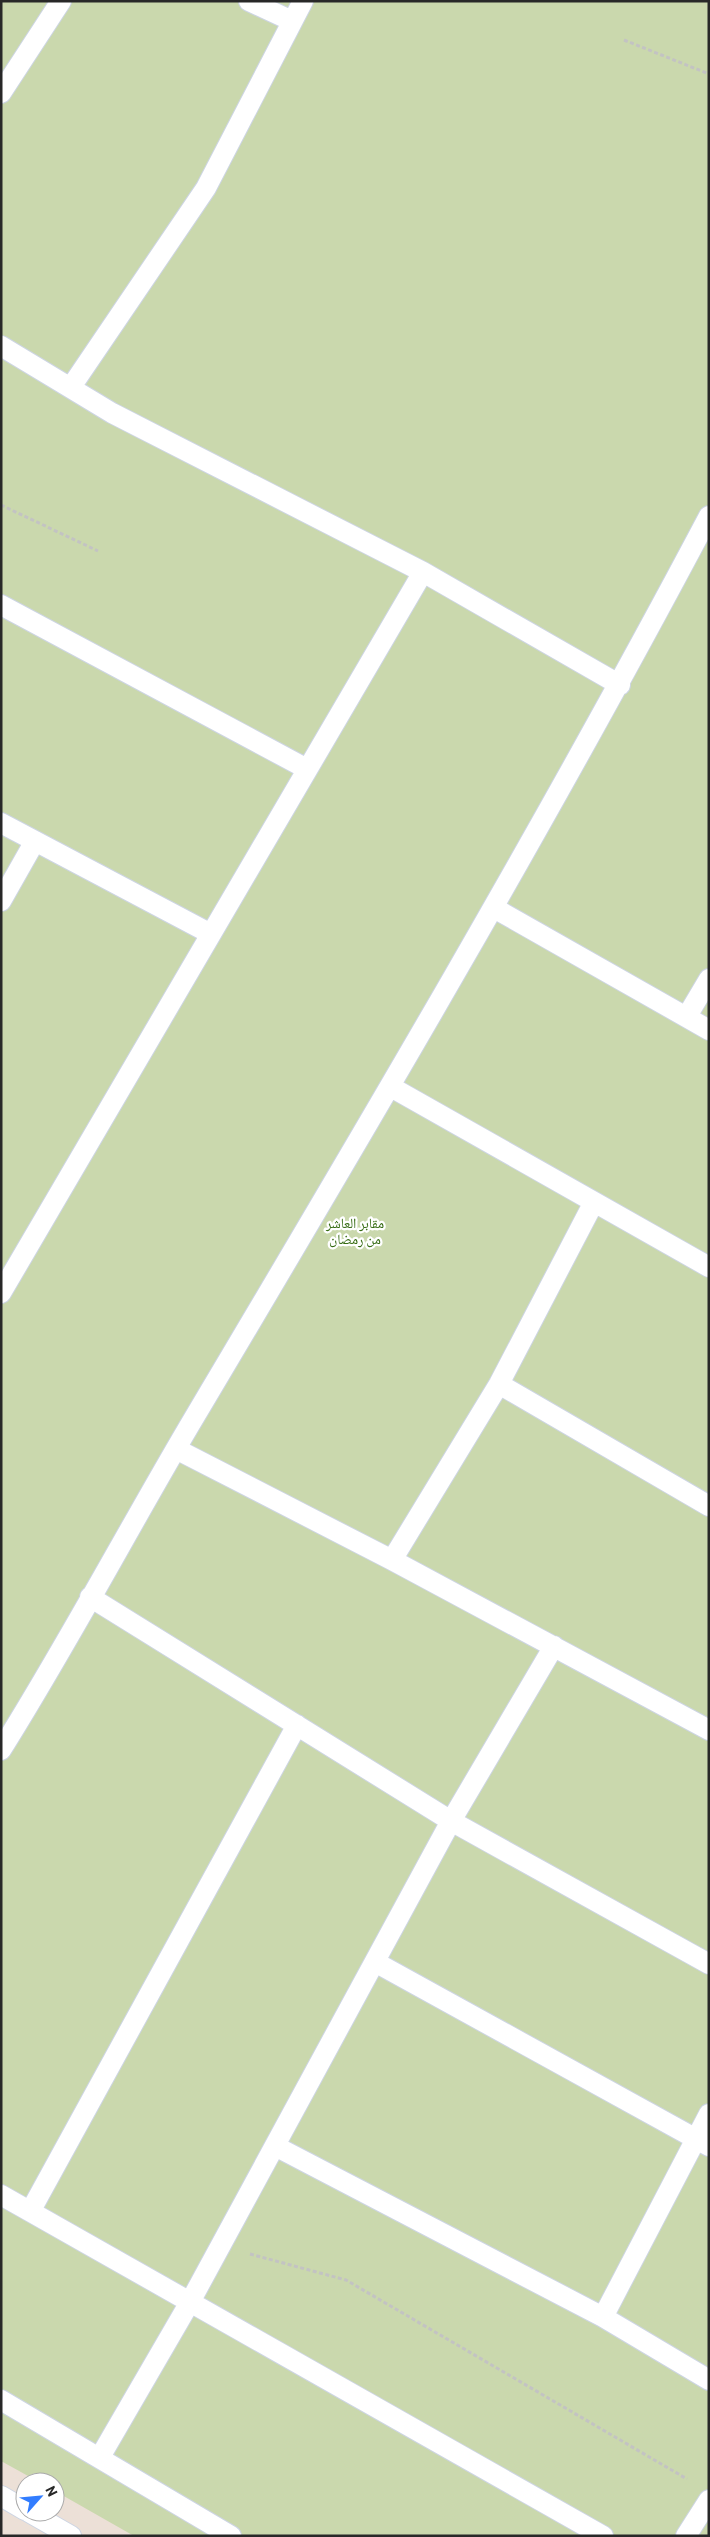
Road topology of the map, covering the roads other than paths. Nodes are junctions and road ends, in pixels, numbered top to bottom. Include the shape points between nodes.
1 (61, 1) edge
2 (249, 1) edge
3 (303, 1) edge
4 (292, 21) junction
5 (1, 93) edge
6 (1, 346) edge
7 (71, 387) junction
8 (709, 516) edge
9 (423, 572) junction
10 (1, 605) edge
11 (620, 685) junction
12 (307, 769) junction
13 (1, 822) edge
14 (35, 841) junction
15 (1, 901) edge
16 (494, 908) junction
17 (211, 934) junction
18 (709, 979) edge
19 (686, 1016) junction
20 (709, 1030) edge
21 (391, 1087) junction
22 (594, 1202) junction
23 (8, 1265) edge
24 (709, 1267) edge
25 (1, 1293) edge
26 (499, 1384) junction
27 (176, 1449) junction
28 (709, 1506) edge
29 (392, 1560) junction
30 (90, 1597) junction
31 (554, 1646) junction
32 (297, 1725) junction
33 (709, 1730) edge
34 (1, 1750) edge
35 (451, 1821) junction
36 (376, 1962) junction
37 (709, 1964) edge
38 (709, 2114) edge
39 (702, 2142) edge
40 (275, 2146) junction
41 (1, 2195) edge
42 (31, 2210) junction
43 (190, 2302) junction
44 (603, 2317) junction
45 (709, 2380) edge
46 (1, 2400) edge
47 (100, 2457) junction
48 (1, 2496) edge
49 (709, 2500) edge
50 (15, 2504) edge
51 (46, 2522) edge
52 (71, 2536) edge
53 (231, 2536) edge
54 (603, 2536) edge
55 (686, 2536) edge

1 - 5 lane
2 - 4 lane
3 - 4 lane
4 - 7 lane via 206,188
6 - 7 lane
7 - 9 lane via 112,413
8 - 11 lane
9 - 11 lane
9 - 12 lane
10 - 12 lane
11 - 16 lane
12 - 17 lane
13 - 14 lane
14 - 15 lane
14 - 17 lane
16 - 19 lane
16 - 21 lane
17 - 23 lane
18 - 19 lane
19 - 20 lane
21 - 22 lane
21 - 27 lane
22 - 24 lane
22 - 26 lane
23 - 25 lane
26 - 28 lane
26 - 29 lane
27 - 29 lane
27 - 30 lane
29 - 31 lane
30 - 32 lane
30 - 34 lane
31 - 33 lane
31 - 35 lane
32 - 35 lane
32 - 42 lane
35 - 36 lane
35 - 37 lane
36 - 39 lane
36 - 40 lane
38 - 39 lane
39 - 44 lane
40 - 43 lane
40 - 44 lane
41 - 42 lane
42 - 43 lane
43 - 47 lane
43 - 54 lane
44 - 45 lane
46 - 47 lane
47 - 53 lane
48 - 50 lane
49 - 55 lane
51 - 52 lane

